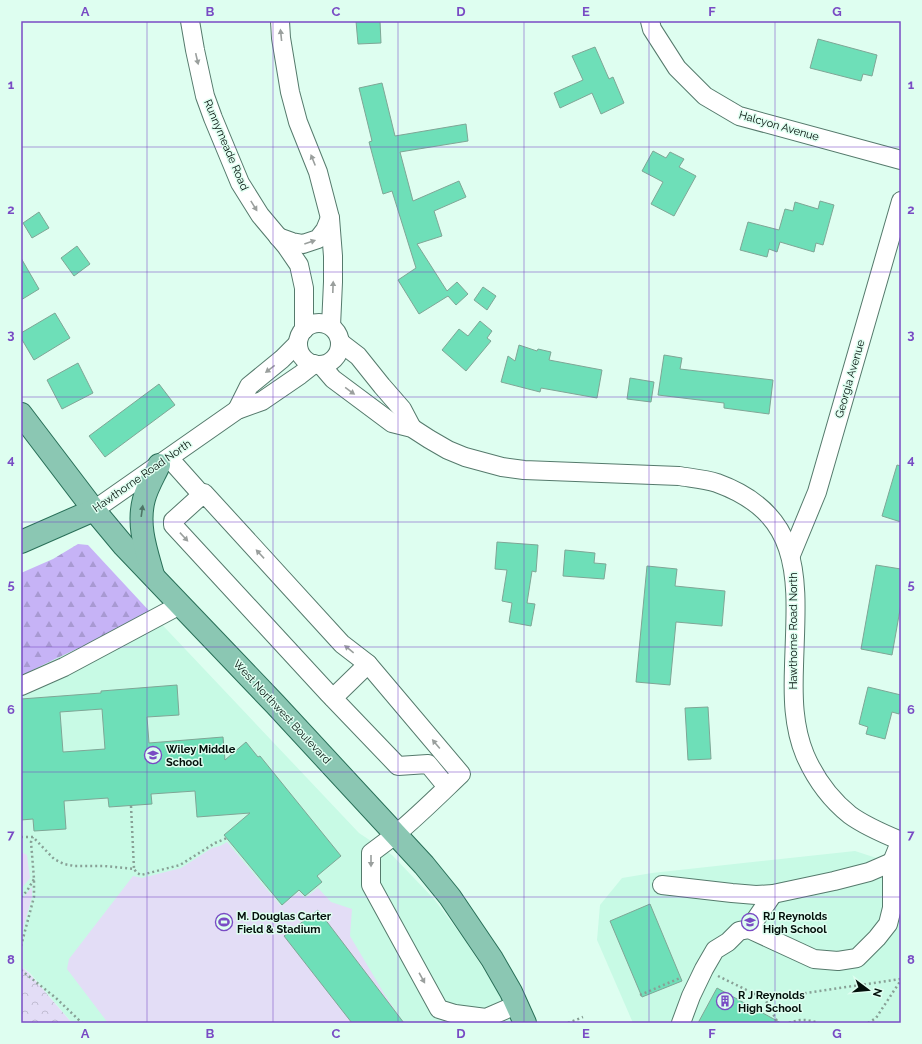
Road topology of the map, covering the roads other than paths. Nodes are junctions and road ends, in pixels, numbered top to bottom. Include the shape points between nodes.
1 (190, 21) edge
2 (280, 21) edge
3 (650, 21) edge
4 (901, 160) edge
5 (901, 201) edge
6 (330, 218) junction
7 (278, 237) junction
8 (331, 326) junction
9 (301, 336) junction
10 (340, 343) junction
11 (317, 365) junction
12 (237, 410) junction
13 (21, 414) edge
14 (412, 428) junction
15 (164, 461) junction
16 (202, 495) junction
17 (94, 510) junction
18 (21, 542) edge
19 (791, 555) junction
20 (153, 576) junction
21 (180, 605) junction
22 (368, 664) junction
23 (21, 686) edge
24 (333, 698) junction
25 (447, 787) junction
26 (396, 834) junction
27 (901, 841) edge
28 (892, 862) junction
29 (662, 885) dead end
30 (773, 894) junction
31 (749, 930) junction
32 (521, 1014) edge
33 (681, 1023) edge

1 -> 7 street, Runnymeade Road via 205,96 213,118 240,183 260,215
6 -> 2 street via 318,172 298,122 290,92
3 - 4 street, Halcyon Avenue via 652,29 677,68 705,96 739,116
5 - 19 street, Georgia Avenue via 817,492
7 -> 6 street via 303,244 318,239
8 -> 6 street via 333,256
7 - 9 street, Runnymeade Road via 299,265 304,288
8 - 9 street via 314,324
8 - 10 street via 336,330
9 - 11 street via 299,350 302,356
9 -> 12 street, Hawthorne Road North via 282,359 249,386
10 - 11 street via 340,349 333,360 327,364
10 - 14 street, Hawthorne Road North via 358,356 402,409
11 - 12 street, Hawthorne Road North via 262,401
11 -> 14 street, Hawthorne Road North via 392,423
12 - 15 street, Hawthorne Road North
13 - 17 main road, West Northwest Boulevard
14 - 19 street, Hawthorne Road North via 448,450 502,468 679,476 717,483 743,495 761,508 781,531
15 - 16 street
15 - 17 street, Hawthorne Road North
20 -> 15 main road via 141,517 144,500
22 -> 16 street via 342,644 204,493
16 -> 24 street via 174,521 173,525
17 - 18 main road, Hawthorne Road North
17 - 20 main road, West Northwest Boulevard
19 - 27 street, Hawthorne Road North via 795,586 794,706 799,737 805,754 822,786 841,807 872,828
20 - 21 main road, West Northwest Boulevard
21 - 23 street via 64,667
21 - 26 main road, West Northwest Boulevard
22 - 24 street
25 -> 22 street via 461,774
24 - 25 street via 398,766 428,764
25 - 26 street
26 - 32 main road, West Northwest Boulevard via 450,897 492,959
26 -> 32 street via 371,853 371,885 439,1008 455,1014 486,1018
27 - 28 street
28 - 30 street via 841,880
28 - 31 street via 892,908 888,924 857,958 838,961 814,959
29 - 30 street via 732,894
30 - 31 street
31 - 33 street via 739,931 715,950 691,996

